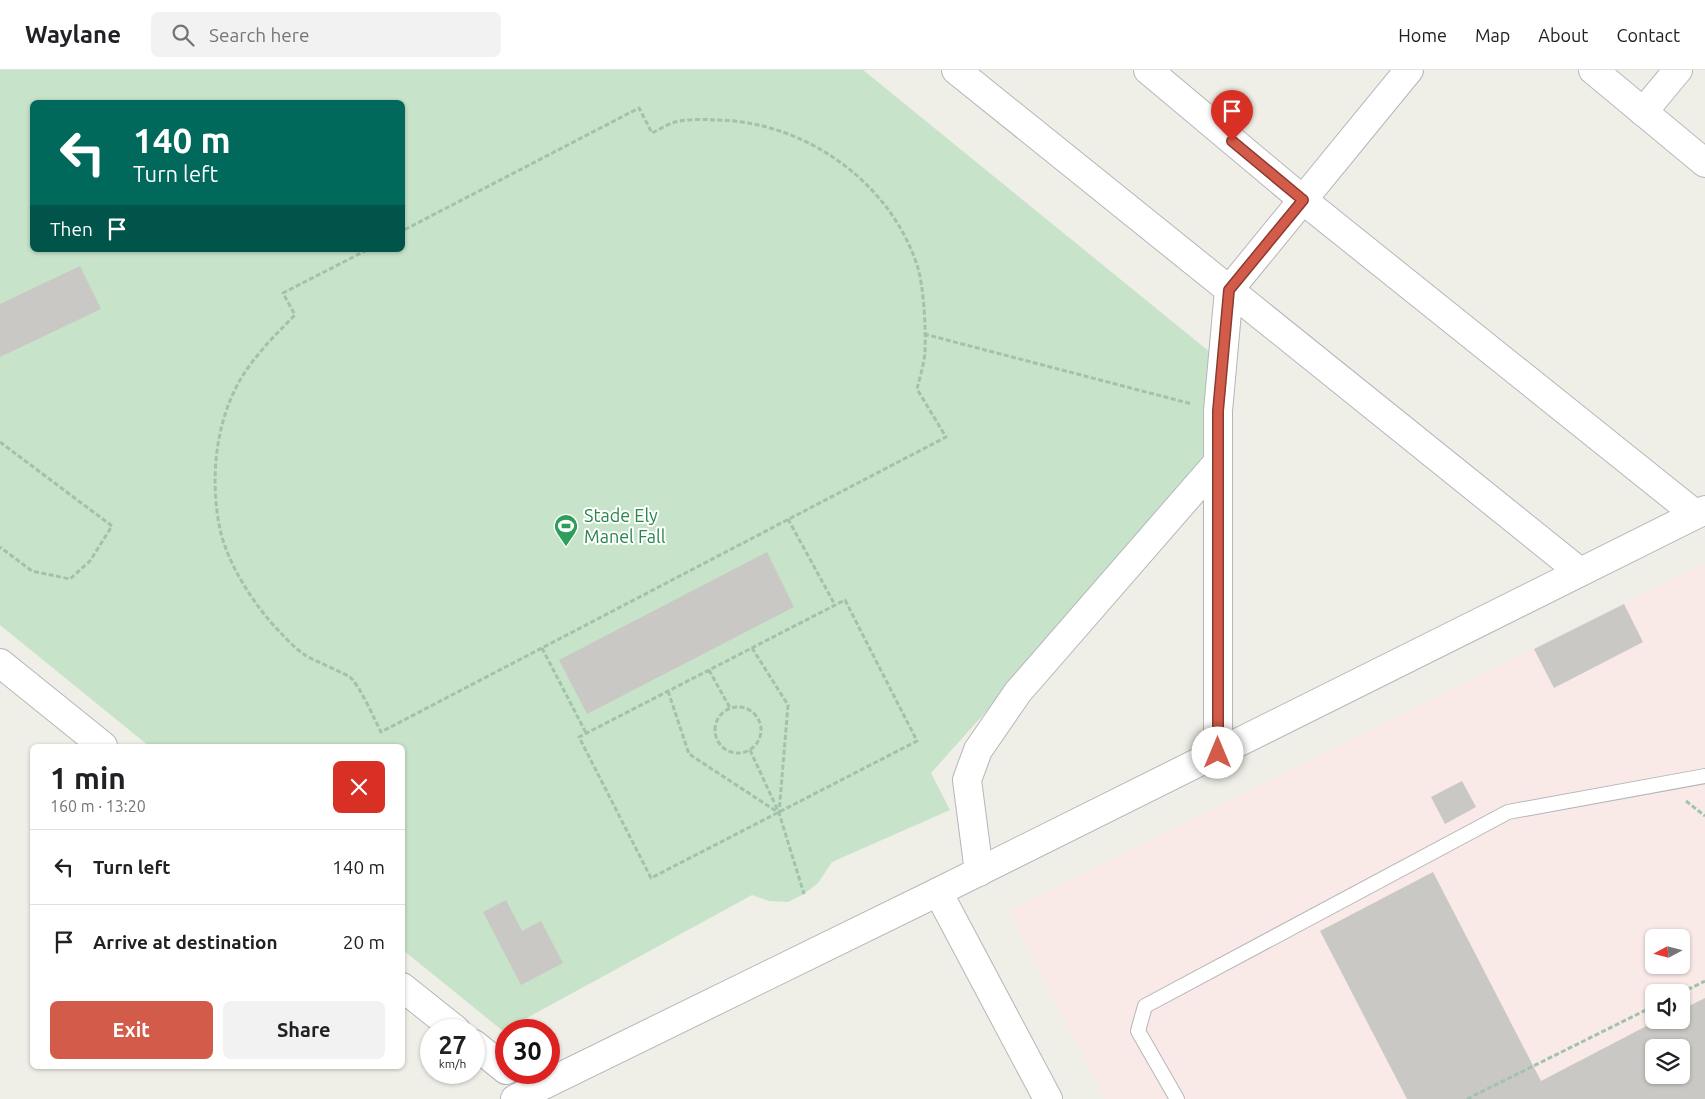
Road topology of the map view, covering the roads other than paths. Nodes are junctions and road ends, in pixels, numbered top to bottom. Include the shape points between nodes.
1 (956, 70) edge
2 (1148, 70) edge
3 (1409, 70) edge
4 (1593, 70) edge
5 (1678, 70) edge
6 (1643, 112) junction
7 (1705, 163) edge
8 (1303, 200) junction
9 (1229, 290) junction
10 (1218, 462) junction
11 (1700, 512) edge
12 (1580, 572) junction
13 (0, 663) edge
14 (101, 744) edge
15 (1218, 753) junction
16 (1705, 776) edge
17 (979, 872) junction
18 (938, 892) junction
19 (405, 989) edge
20 (442, 1019) edge
21 (485, 1053) edge
22 (495, 1061) edge
23 (518, 1084) edge
24 (528, 1096) edge
25 (1048, 1099) edge
26 (1177, 1099) edge

1 - 9 street
2 - 8 street
3 - 8 street
4 - 6 street
5 - 6 street
6 - 7 street
8 - 9 street
8 - 11 street
9 - 10 street via 1218,411
9 - 12 street
10 - 15 street
10 - 17 street via 1018,692 978,750 967,780
11 - 12 street
12 - 15 street
13 - 14 street
15 - 17 street
16 - 26 lane via 1508,812 1145,1006 1138,1031
17 - 18 street
18 - 24 street
18 - 25 street
19 - 20 street
21 - 22 street
23 - 24 street

